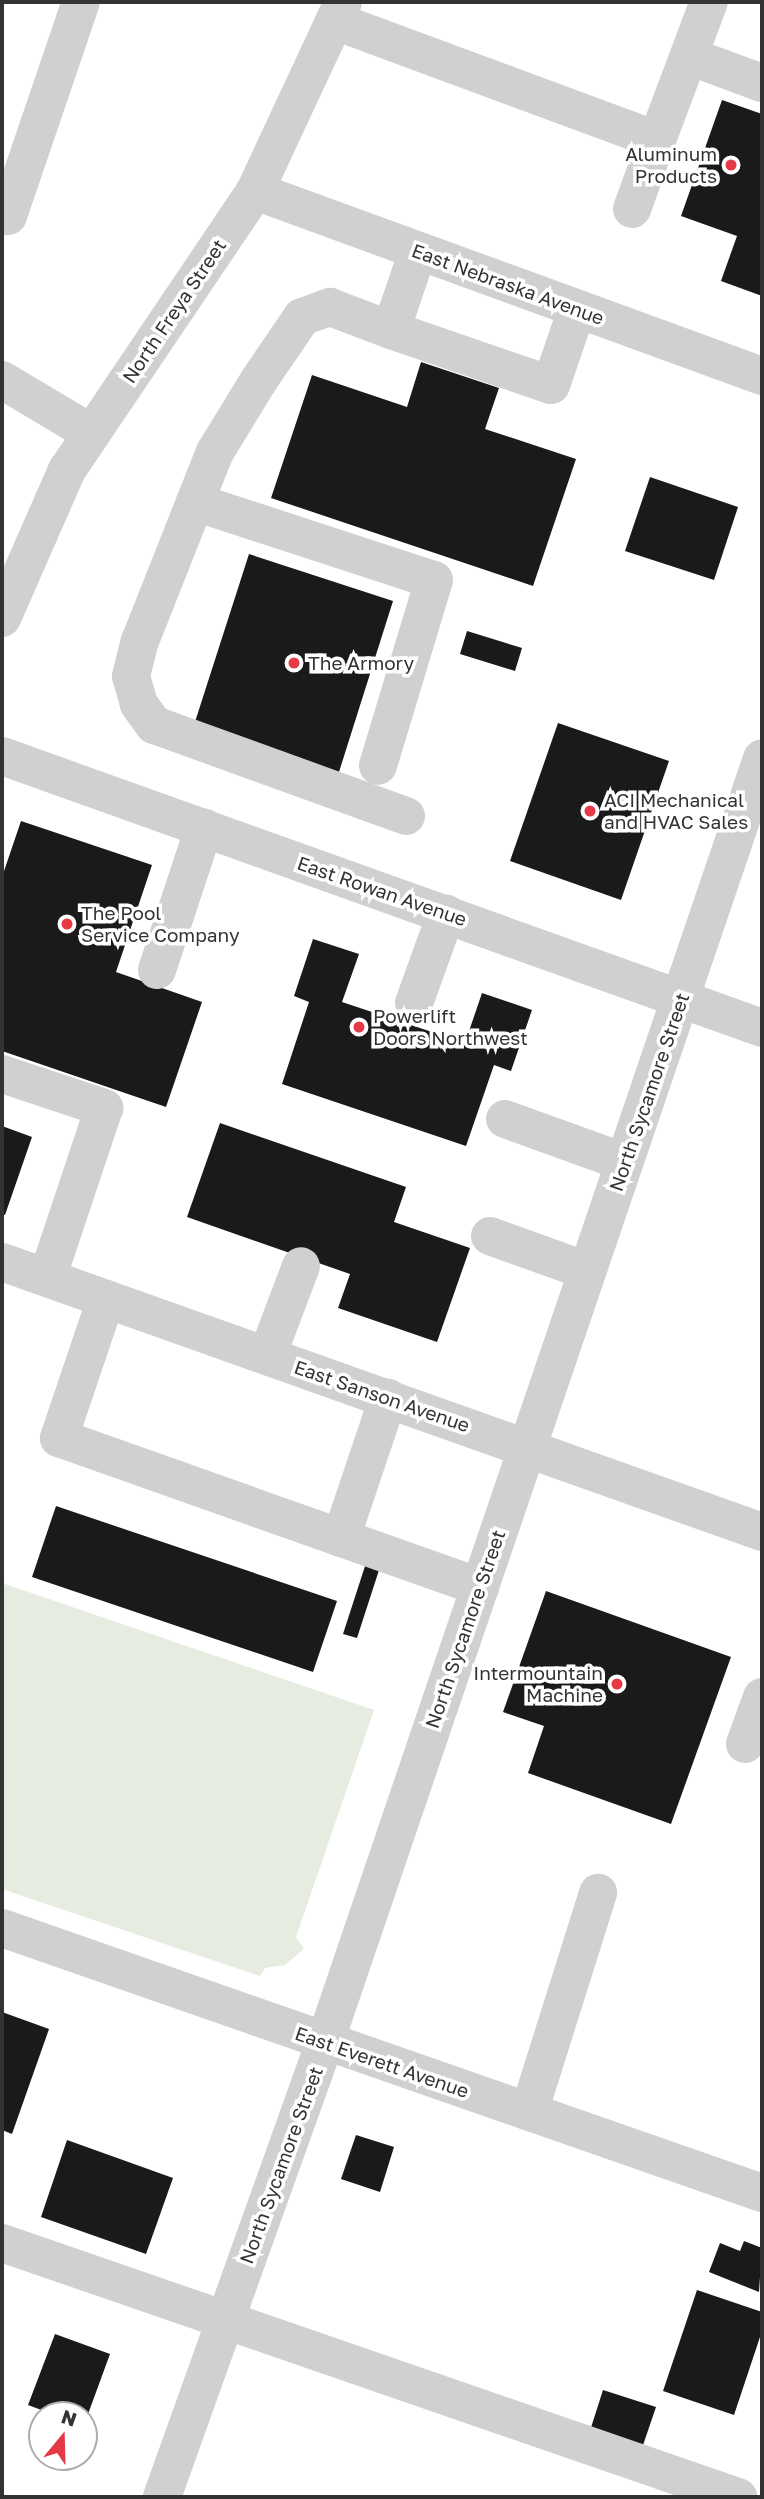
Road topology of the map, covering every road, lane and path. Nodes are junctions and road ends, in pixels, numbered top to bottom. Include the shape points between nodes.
1 (81, 2) edge
2 (709, 2) edge
3 (339, 11) edge
4 (689, 56) junction
5 (762, 83) edge
6 (657, 139) junction
7 (255, 191) junction
8 (632, 209) dead end
9 (2, 214) edge
10 (418, 251) junction
11 (577, 309) junction
12 (391, 330) junction
13 (762, 376) edge
14 (2, 380) edge
15 (91, 433) junction
16 (195, 502) junction
17 (2, 618) edge
18 (2, 756) edge
19 (762, 758) edge
20 (379, 766) dead end
21 (405, 816) dead end
22 (204, 828) junction
23 (446, 914) junction
24 (158, 970) dead end
25 (681, 998) junction
26 (414, 1003) dead end
27 (762, 1028) edge
28 (2, 1074) edge
29 (505, 1119) dead end
30 (624, 1162) junction
31 (490, 1236) dead end
32 (2, 1262) edge
33 (301, 1266) dead end
34 (587, 1271) junction
35 (47, 1278) junction
36 (106, 1299) junction
37 (267, 1356) junction
38 (388, 1398) junction
39 (527, 1448) junction
40 (762, 1532) edge
41 (341, 1538) junction
42 (480, 1587) junction
43 (762, 1697) edge
44 (745, 1744) dead end
45 (598, 1893) dead end
46 (2, 1928) edge
47 (325, 2042) junction
48 (529, 2112) junction
49 (762, 2193) edge
50 (2, 2243) edge
51 (226, 2320) junction
52 (162, 2497) edge
53 (738, 2497) edge

1 - 9 street via 8,216
2 - 4 street
3 - 6 street
3 - 7 street, North Freya Street
4 - 5 street
4 - 6 street
6 - 8 street
7 - 10 street, East Nebraska Avenue
7 - 15 street, North Freya Street
10 - 11 street, East Nebraska Avenue
10 - 12 street
11 - 12 street via 551,385
11 - 13 street, East Nebraska Avenue
12 - 16 street via 330,307 302,317 215,452
14 - 15 street
15 - 17 street, North Freya Street via 67,470
16 - 20 street via 434,580
16 - 21 street via 140,641 131,676 139,704 154,725
18 - 22 street, East Rowan Avenue
19 - 25 street, North Sycamore Street
22 - 23 street, East Rowan Avenue
22 - 24 street
23 - 25 street, East Rowan Avenue
23 - 26 street
25 - 27 street, East Rowan Avenue
25 - 30 street, North Sycamore Street
28 - 35 street via 104,1108
29 - 30 street
30 - 34 street, North Sycamore Street
31 - 34 street
32 - 35 street, East Sanson Avenue
33 - 37 street
34 - 39 street, North Sycamore Street
35 - 36 street, East Sanson Avenue
36 - 37 street, East Sanson Avenue
36 - 41 street via 59,1438
37 - 38 street, East Sanson Avenue
38 - 39 street, East Sanson Avenue
38 - 41 street
39 - 40 street, East Sanson Avenue
39 - 42 street, North Sycamore Street
41 - 42 street
42 - 47 street, North Sycamore Street
43 - 44 street
45 - 48 street
46 - 47 street, East Everett Avenue
47 - 48 street, East Everett Avenue
47 - 51 street, North Sycamore Street
48 - 49 street, East Everett Avenue
50 - 51 street
51 - 52 street, North Sycamore Street
51 - 53 street

